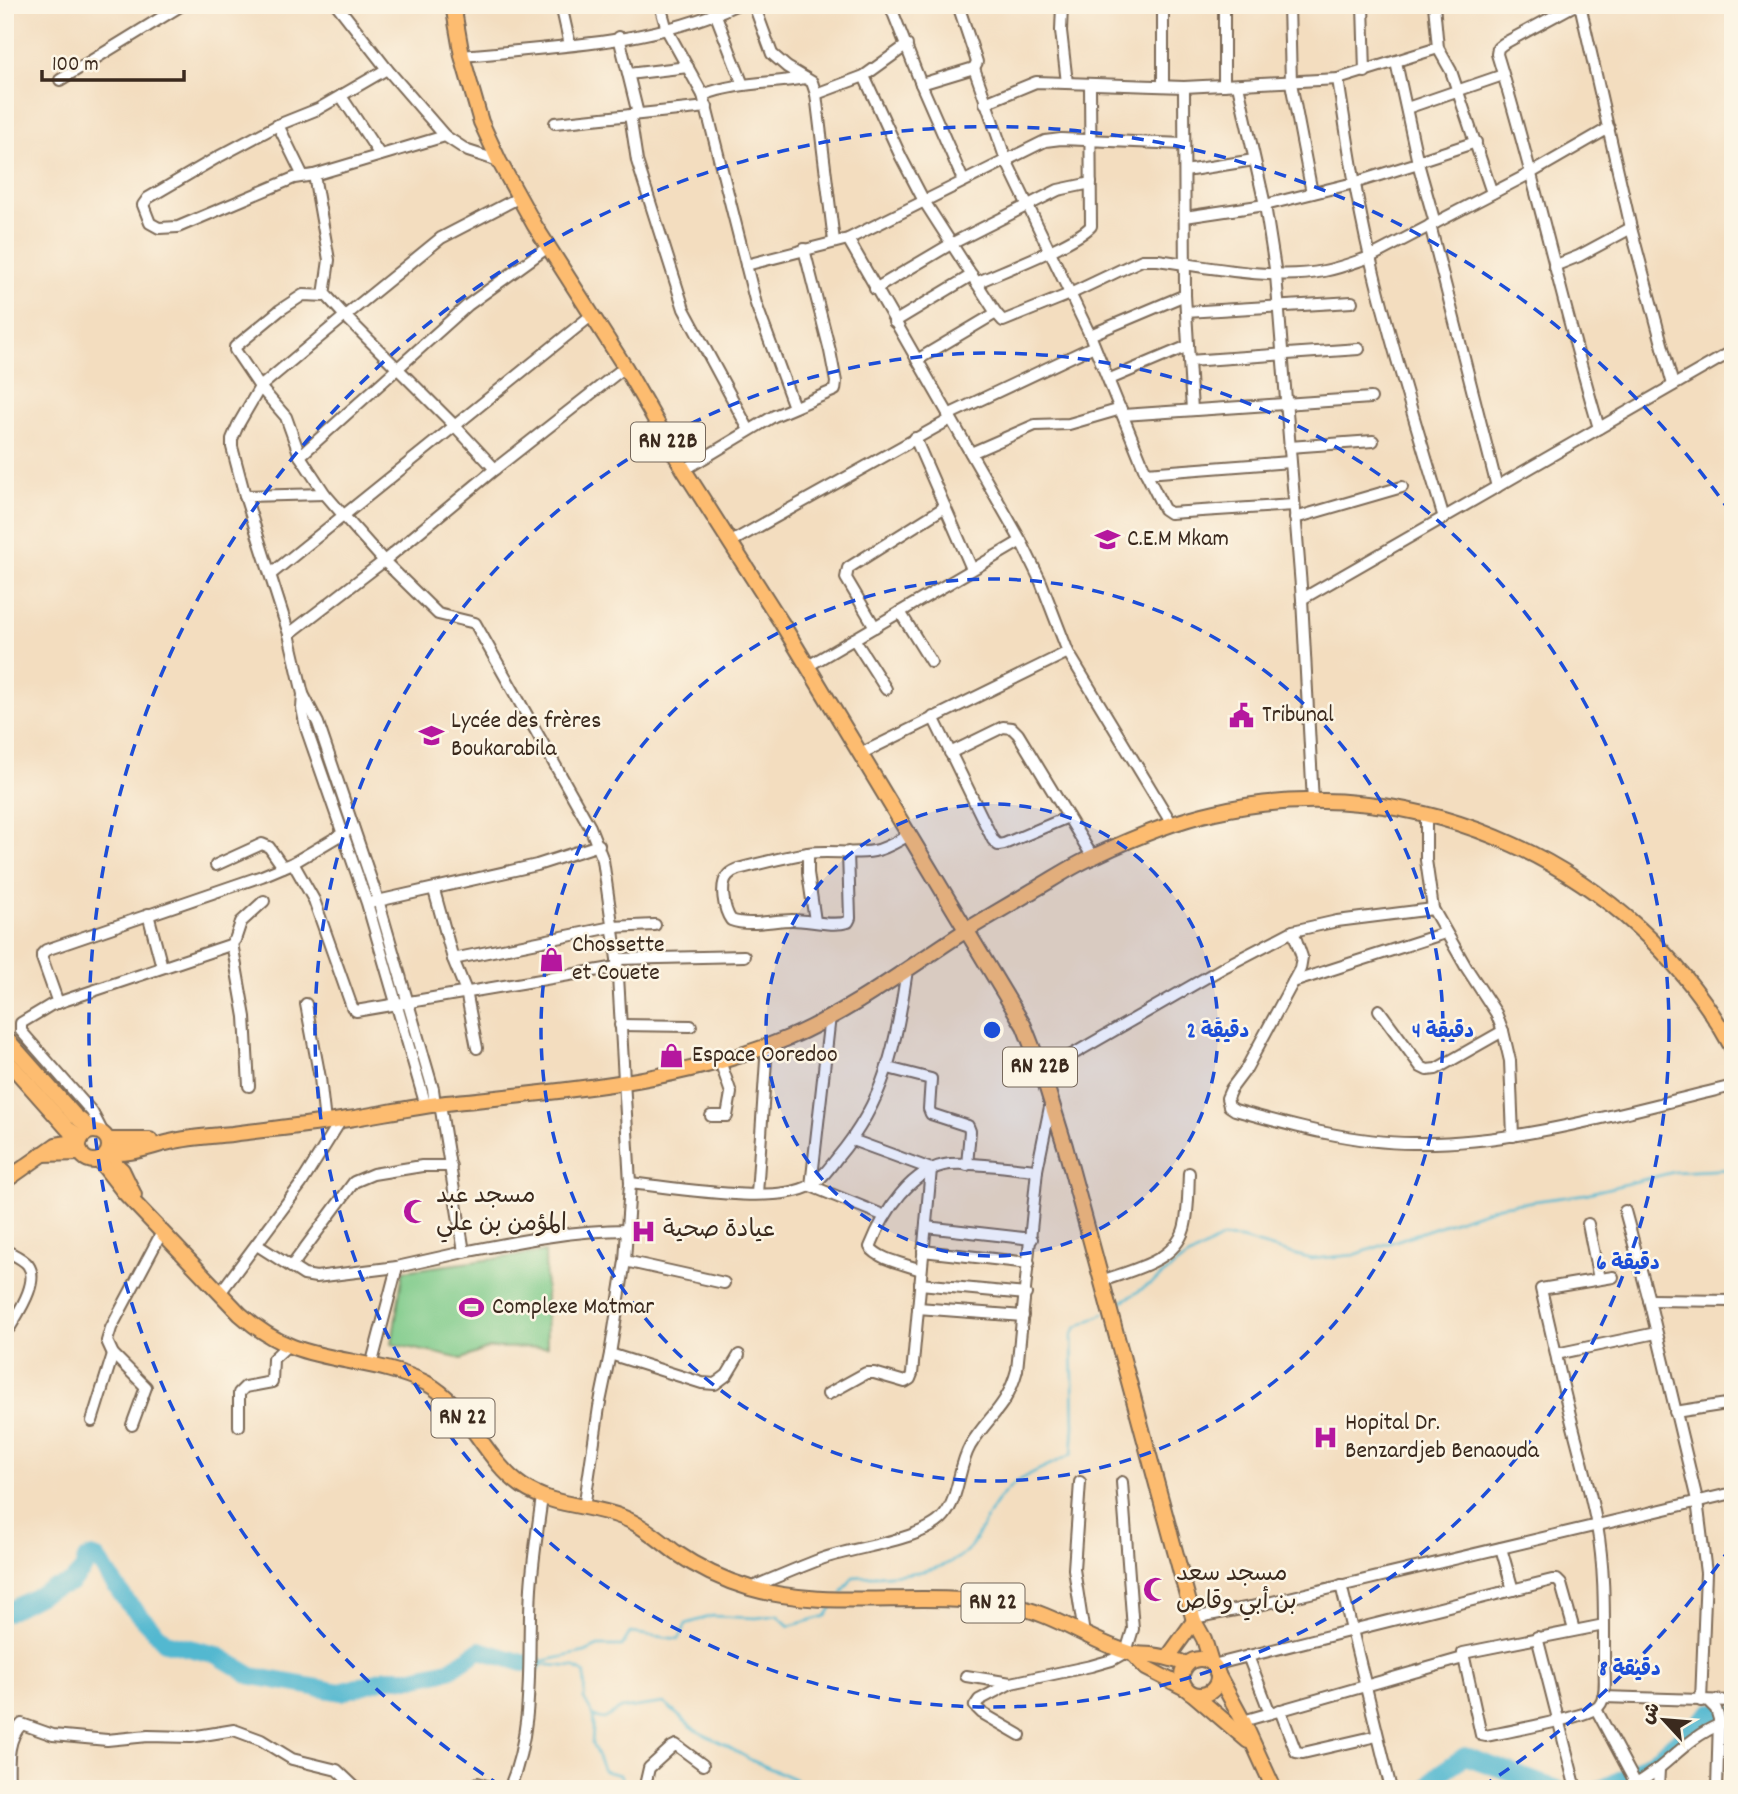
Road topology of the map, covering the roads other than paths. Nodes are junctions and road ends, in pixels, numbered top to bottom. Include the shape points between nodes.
1 (181, 5) edge
2 (337, 5) edge
3 (453, 5) edge
4 (561, 5) edge
5 (660, 5) edge
6 (736, 5) edge
7 (754, 5) edge
8 (890, 5) edge
9 (958, 5) edge
10 (1062, 5) edge
11 (1163, 5) edge
12 (1224, 5) edge
13 (1289, 5) edge
14 (1363, 5) edge
15 (1434, 5) edge
16 (714, 10) edge
17 (667, 30) junction
18 (619, 37) junction
19 (570, 45) junction
20 (907, 45) junction
21 (1438, 48) junction
22 (462, 56) junction
23 (1396, 62) junction
24 (1223, 65) junction
25 (688, 66) junction
26 (974, 68) junction
27 (387, 69) junction
28 (1365, 72) junction
29 (628, 74) junction
30 (1503, 75) junction
31 (864, 76) junction
32 (805, 78) junction
33 (1338, 79) junction
34 (60, 80) dead end
35 (1067, 83) junction
36 (1291, 83) junction
37 (921, 84) junction
38 (743, 85) junction
39 (1090, 85) junction
40 (1224, 85) junction
41 (1238, 85) junction
42 (1163, 86) junction
43 (1207, 86) junction
44 (1184, 87) junction
45 (1458, 90) junction
46 (816, 94) junction
47 (704, 95) junction
48 (341, 96) junction
49 (985, 103) junction
50 (707, 107) junction
51 (1407, 108) junction
52 (634, 115) junction
53 (555, 123) dead end
54 (278, 125) junction
55 (1609, 128) junction
56 (445, 136) junction
57 (1091, 141) junction
58 (1476, 142) junction
59 (1184, 144) junction
60 (380, 155) junction
61 (1006, 160) junction
62 (1254, 160) junction
63 (499, 161) junction
64 (1418, 162) junction
65 (1185, 171) junction
66 (1531, 173) junction
67 (309, 176) junction
68 (963, 180) junction
69 (1091, 183) junction
70 (1354, 183) junction
71 (1312, 193) junction
72 (1492, 193) junction
73 (520, 197) junction
74 (924, 201) junction
75 (1265, 205) junction
76 (1028, 206) junction
77 (1185, 217) junction
78 (1432, 224) junction
79 (1631, 228) junction
80 (848, 239) junction
81 (834, 241) junction
82 (951, 244) junction
83 (548, 247) junction
84 (804, 249) junction
85 (1049, 250) junction
86 (1370, 257) junction
87 (1185, 264) junction
88 (746, 265) junction
89 (1554, 266) junction
90 (1276, 275) junction
91 (974, 279) junction
92 (875, 289) junction
93 (1070, 294) junction
94 (324, 295) junction
95 (1185, 295) junction
96 (1352, 302) dead end
97 (1278, 306) junction
98 (1186, 312) junction
99 (996, 313) junction
100 (592, 315) junction
101 (345, 316) junction
102 (894, 322) junction
103 (1092, 340) junction
104 (1188, 346) junction
105 (1359, 349) dead end
106 (1733, 351) edge
107 (1282, 356) junction
108 (917, 360) junction
109 (1189, 361) junction
110 (625, 367) junction
111 (398, 369) junction
112 (1110, 379) junction
113 (1673, 385) junction
114 (260, 387) junction
115 (1371, 398) dead end
116 (1286, 403) junction
117 (794, 407) junction
118 (1192, 410) junction
119 (1122, 412) junction
120 (950, 417) junction
121 (455, 426) junction
122 (1599, 428) junction
123 (749, 430) junction
124 (915, 438) junction
125 (1373, 441) dead end
126 (1289, 447) junction
127 (971, 453) junction
128 (300, 456) junction
129 (1290, 462) junction
130 (495, 469) junction
131 (684, 470) junction
132 (1146, 473) junction
133 (1402, 487) dead end
134 (1497, 487) junction
135 (325, 494) junction
136 (245, 496) junction
137 (1294, 505) junction
138 (945, 506) junction
139 (344, 516) junction
140 (1444, 518) junction
141 (1295, 519) junction
142 (1021, 541) junction
143 (730, 542) junction
144 (384, 561) junction
145 (972, 569) junction
146 (271, 573) junction
147 (1302, 599) junction
148 (900, 612) junction
149 (875, 626) junction
150 (289, 634) junction
151 (855, 639) junction
152 (1068, 652) junction
153 (931, 662) dead end
154 (808, 666) junction
155 (886, 689) dead end
156 (933, 717) junction
157 (950, 753) junction
158 (860, 754) junction
159 (1313, 802) junction
160 (1426, 814) junction
161 (1068, 817) junction
162 (1172, 824) junction
163 (349, 830) junction
164 (909, 835) junction
165 (598, 845) junction
166 (848, 852) junction
167 (808, 853) junction
168 (1092, 856) junction
169 (216, 865) dead end
170 (288, 865) junction
171 (434, 890) junction
172 (264, 901) dead end
173 (372, 902) junction
174 (1433, 909) junction
175 (148, 914) junction
176 (815, 921) junction
177 (654, 925) dead end
178 (612, 927) junction
179 (967, 930) junction
180 (1293, 931) junction
181 (1445, 933) junction
182 (232, 943) junction
183 (744, 956) dead end
184 (453, 959) junction
185 (617, 963) junction
186 (162, 967) junction
187 (908, 970) junction
188 (1293, 982) junction
189 (466, 991) junction
190 (58, 1003) junction
191 (402, 1003) junction
192 (306, 1004) dead end
193 (1379, 1010) dead end
194 (830, 1016) junction
195 (620, 1025) junction
196 (691, 1026) dead end
197 (1503, 1031) junction
198 (5, 1037) edge
199 (767, 1045) junction
200 (477, 1048) dead end
201 (1733, 1049) edge
202 (5, 1058) edge
203 (720, 1061) junction
204 (888, 1068) junction
205 (1042, 1072) junction
206 (624, 1081) junction
207 (249, 1086) dead end
208 (1733, 1086) edge
209 (50, 1097) junction
210 (1051, 1100) junction
211 (434, 1105) junction
212 (711, 1116) dead end
213 (341, 1120) junction
214 (325, 1122) junction
215 (1513, 1136) junction
216 (852, 1140) junction
217 (96, 1145) junction
218 (967, 1165) junction
219 (451, 1166) junction
220 (930, 1168) junction
221 (1037, 1170) junction
222 (1189, 1173) dead end
223 (5, 1181) edge
224 (630, 1183) junction
225 (811, 1186) junction
226 (757, 1194) junction
227 (1625, 1211) dead end
228 (885, 1216) junction
229 (1588, 1224) dead end
230 (926, 1227) junction
231 (628, 1230) junction
232 (162, 1232) junction
233 (1032, 1239) junction
234 (257, 1245) junction
235 (5, 1250) edge
236 (923, 1251) junction
237 (464, 1252) junction
238 (625, 1261) junction
239 (1029, 1263) junction
240 (291, 1267) junction
241 (397, 1267) junction
242 (921, 1270) junction
243 (1613, 1278) dead end
244 (1599, 1279) junction
245 (724, 1283) dead end
246 (920, 1284) junction
247 (1104, 1287) junction
248 (220, 1293) junction
249 (1026, 1294) junction
250 (1649, 1300) junction
251 (1733, 1301) edge
252 (918, 1308) junction
253 (1023, 1315) junction
254 (10, 1327) dead end
255 (1656, 1333) junction
256 (288, 1345) junction
257 (113, 1354) junction
258 (610, 1354) junction
259 (1556, 1354) junction
260 (740, 1355) dead end
261 (371, 1366) junction
262 (828, 1394) dead end
263 (1733, 1403) edge
264 (1675, 1412) junction
265 (92, 1421) dead end
266 (132, 1425) dead end
267 (239, 1426) dead end
268 (1080, 1482) dead end
269 (1122, 1482) dead end
270 (1733, 1493) edge
271 (542, 1497) junction
272 (1697, 1500) junction
273 (584, 1508) junction
274 (1596, 1524) junction
275 (1501, 1548) junction
276 (1341, 1585) junction
277 (750, 1588) junction
278 (1513, 1590) junction
279 (1194, 1620) junction
280 (1604, 1625) junction
281 (1574, 1630) junction
282 (1352, 1632) junction
283 (1084, 1633) junction
284 (1537, 1637) junction
285 (1130, 1653) junction
286 (1168, 1657) junction
287 (1248, 1657) junction
288 (1463, 1658) junction
289 (1188, 1663) junction
290 (1214, 1667) junction
291 (966, 1676) dead end
292 (1011, 1683) junction
293 (1366, 1684) junction
294 (1189, 1691) junction
295 (1603, 1697) junction
296 (1733, 1701) edge
297 (1707, 1702) junction
298 (1596, 1709) junction
299 (1275, 1711) junction
300 (1557, 1719) junction
301 (1243, 1721) junction
302 (1719, 1722) junction
303 (1020, 1735) dead end
304 (1377, 1736) junction
305 (1252, 1744) junction
306 (703, 1765) dead end
307 (1659, 1769) junction
308 (1630, 1783) edge
309 (1390, 1785) dead end
310 (9, 1789) edge
311 (357, 1789) edge
312 (469, 1789) edge
313 (495, 1789) edge
314 (509, 1789) edge
315 (652, 1789) edge
316 (1274, 1789) edge
317 (1577, 1789) edge
318 (1658, 1789) edge
319 (1717, 1789) edge

1 - 34 street
2 - 27 street
3 - 22 main road, RN 22B
4 - 19 street
5 - 17 street
6 - 16 street
7 - 32 street via 772,54
8 - 20 street
9 - 26 street via 978,62
10 - 35 street
11 - 42 street
12 - 24 street
13 - 36 street
14 - 28 street
15 - 21 street
16 - 17 street
16 - 38 street
17 - 18 street
17 - 25 street
18 - 19 street
18 - 29 street
19 - 22 street
20 - 31 street
20 - 37 street
21 - 23 street
21 - 45 street
22 - 63 main road, RN 22B via 475,104
23 - 28 street
23 - 51 street
24 - 40 street
24 - 43 street
25 - 29 street
25 - 47 street
26 - 37 street
26 - 49 street
27 - 48 street
27 - 56 street
28 - 33 street
29 - 52 street
30 - 45 street
30 - 55 street via 1498,48 1576,5 1581,9
30 - 66 street
31 - 46 street
31 - 74 street
32 - 38 street
32 - 46 street via 812,82
33 - 36 street
33 - 70 street
35 - 39 street
35 - 49 street via 1037,82
36 - 41 street
36 - 71 street
37 - 68 street
38 - 47 street
39 - 42 street
39 - 57 street
40 - 41 street
40 - 43 street
41 - 62 street
42 - 44 street
43 - 44 street
44 - 59 street
45 - 51 street
45 - 58 street
46 - 81 street
47 - 50 street
48 - 54 street
48 - 60 street
49 - 61 street
50 - 52 street
50 - 88 street
51 - 64 street
52 - 53 street
52 - 123 street via 637,161 684,309
54 - 67 street
54 - 67 street via 148,198 144,205 150,223 159,228 178,227 294,178
55 - 66 street
55 - 79 street
56 - 60 street
56 - 63 street via 468,151
57 - 59 street
57 - 61 street via 1045,141
57 - 69 street
58 - 64 street
58 - 72 street
59 - 65 street
60 - 67 street
61 - 68 street
61 - 76 street
62 - 65 street
62 - 75 street
63 - 73 main road, RN 22B
64 - 70 street
64 - 78 street
65 - 77 street
66 - 72 street
66 - 89 street
67 - 94 street via 329,260
68 - 74 street
69 - 76 street via 1058,190
69 - 85 street via 1091,226
70 - 71 street
70 - 86 street
71 - 75 street
72 - 78 street
73 - 83 main road, RN 22B
73 - 101 street via 441,238
74 - 80 street
74 - 82 street
75 - 77 street
75 - 90 street
76 - 82 street
76 - 85 street
77 - 87 street
78 - 86 street
78 - 134 street
79 - 89 street
79 - 113 street
80 - 81 street
80 - 92 street
81 - 84 street
82 - 91 street
82 - 92 street
83 - 100 main road, RN 22B
83 - 111 street via 468,305
84 - 88 street
84 - 117 street via 836,382 832,393
85 - 91 street
85 - 93 street
86 - 90 street via 1322,272
86 - 140 street
87 - 90 street
87 - 93 street via 1142,260
87 - 95 street
88 - 117 street
89 - 122 street
90 - 97 street
91 - 99 street
91 - 102 street
92 - 102 street
93 - 99 street via 1006,320
93 - 103 street
94 - 101 street
94 - 114 street via 297,297 237,343 234,350
95 - 98 street
95 - 103 street
96 - 97 street
97 - 98 street
97 - 107 street
98 - 104 street
99 - 108 street
100 - 110 main road, RN 22B
100 - 121 street
101 - 111 street
101 - 114 street
102 - 108 street
103 - 112 street
103 - 120 street
104 - 109 street
104 - 112 street
105 - 107 street
106 - 113 street
107 - 109 street
107 - 116 street
108 - 120 street
109 - 118 street
110 - 130 street
110 - 131 main road, RN 22B
111 - 121 street
111 - 128 street
112 - 119 street
113 - 122 street
114 - 128 street via 286,417
114 - 136 street via 232,439
115 - 116 street
116 - 118 street
116 - 126 street
117 - 123 street
118 - 119 street
119 - 127 street via 1069,424 1035,425
119 - 132 street
120 - 124 street
120 - 127 street
121 - 130 street
121 - 139 street
122 - 134 street
123 - 131 street
124 - 138 street
124 - 143 street
125 - 126 street
126 - 129 street
127 - 142 street
128 - 135 street
129 - 132 street
129 - 137 street
130 - 144 street
131 - 143 main road, RN 22B
132 - 137 street via 1170,513
133 - 141 street
134 - 140 street
135 - 136 street
135 - 139 street
136 - 146 street
137 - 141 street
138 - 145 street
138 - 149 street via 848,568 846,578
139 - 144 street
139 - 146 street
140 - 147 street
141 - 147 street
142 - 145 street
142 - 152 street
143 - 154 main road, RN 22B
144 - 150 street
144 - 165 street via 438,614 475,623
145 - 148 street
146 - 150 street
147 - 159 street
148 - 149 street
148 - 153 street
149 - 151 street
150 - 163 street via 306,728
151 - 154 street
151 - 155 street
152 - 156 street
152 - 162 street
154 - 158 main road, RN 22B
156 - 157 street
156 - 158 street
157 - 161 street via 1003,727 1012,728
157 - 161 street via 998,845
158 - 164 main road, RN 22B
159 - 160 main road via 1337,801
159 - 162 main road via 1217,811
160 - 174 street
160 - 201 main road via 1514,845 1587,885 1669,959 1716,1017
161 - 168 street
162 - 168 main road
163 - 170 street
163 - 173 street
164 - 166 street via 876,851
164 - 179 main road, RN 22B
165 - 171 street
165 - 178 street
166 - 167 street
166 - 176 street via 850,918 844,923
167 - 176 street
167 - 176 street via 728,874 724,898 727,914 736,922
168 - 179 main road
169 - 170 street via 262,844
170 - 175 street
170 - 191 street via 314,900 354,1009
171 - 173 street
171 - 184 street
172 - 182 street via 241,922
173 - 191 street
174 - 180 street
174 - 181 street
175 - 186 street
175 - 190 street via 43,953
177 - 178 street
178 - 184 street
178 - 185 street
179 - 187 main road
179 - 205 main road, RN 22B via 1024,1026
180 - 188 street via 1302,957
180 - 205 street
181 - 188 street
181 - 197 street
182 - 186 street
182 - 207 street via 245,1017
183 - 185 street
184 - 189 street
185 - 189 street
185 - 195 street
186 - 190 street
187 - 194 main road
187 - 204 street
188 - 215 street via 1231,1089 1229,1106 1343,1136 1401,1142
189 - 191 street
189 - 200 street
190 - 217 street via 21,1023 21,1031 92,1112
191 - 211 street
192 - 214 street
193 - 197 street via 1427,1070
194 - 199 main road
194 - 225 street
195 - 196 street
195 - 206 street
197 - 215 street via 1510,1062
198 - 209 main road, RN 22
199 - 203 main road
199 - 226 street
202 - 209 main road, RN 22
203 - 206 main road via 651,1079
203 - 212 street via 731,1093 727,1116
204 - 216 street
204 - 218 street via 931,1079 931,1114 968,1126
205 - 210 main road, RN 22B
206 - 211 main road
206 - 224 street
208 - 215 street
209 - 217 main road, RN 22 via 75,1116
210 - 221 street
210 - 247 main road, RN 22B
211 - 213 main road
211 - 219 street
213 - 214 main road
213 - 234 street
214 - 217 main road via 172,1141 119,1153
216 - 220 street
216 - 225 street
217 - 223 main road via 56,1145
217 - 232 main road, RN 22 via 122,1170 141,1208
218 - 220 street
218 - 221 street
219 - 237 street
219 - 240 street via 373,1174 354,1182
220 - 228 street
220 - 230 street
221 - 233 street
222 - 247 street via 1181,1238 1160,1258
224 - 226 street
224 - 231 street
225 - 226 street
225 - 228 street
227 - 250 street
228 - 242 street via 870,1247 872,1252
229 - 244 street
230 - 233 street
230 - 236 street
231 - 237 street via 549,1235
231 - 238 street
232 - 248 main road, RN 22
232 - 257 street via 111,1328 107,1345
233 - 239 street
234 - 240 street
234 - 248 street
235 - 254 street via 28,1265 33,1275
236 - 239 street
236 - 242 street
237 - 241 street
238 - 245 street
238 - 258 street
239 - 249 street
240 - 241 street via 316,1277
241 - 261 street
242 - 246 street
243 - 244 street
244 - 259 street via 1541,1289
246 - 249 street
246 - 252 street
247 - 279 main road, RN 22B
248 - 256 main road, RN 22 via 261,1332
249 - 253 street
250 - 251 street
250 - 255 street
252 - 253 street
252 - 262 street via 910,1379 905,1382 866,1373
253 - 277 street via 1012,1388 971,1445 944,1516 928,1528 826,1557
255 - 259 street
255 - 264 street
256 - 261 main road, RN 22
256 - 267 street via 273,1359 272,1382 245,1387 239,1393
257 - 265 street
257 - 266 street via 147,1390
258 - 260 street via 715,1384
258 - 273 street
259 - 274 street
261 - 271 main road, RN 22 via 442,1392 493,1460
263 - 264 street
264 - 272 street
268 - 283 street via 1074,1569
269 - 285 street via 1133,1629
270 - 272 street
271 - 273 main road, RN 22
271 - 314 street via 531,1589 527,1713 521,1754
272 - 274 street
272 - 297 street via 1706,1573
273 - 277 main road, RN 22 via 625,1518 695,1565
274 - 275 street
274 - 280 street via 1603,1566
275 - 276 street
275 - 278 street
276 - 279 street
276 - 282 street
277 - 283 main road, RN 22 via 803,1597 1009,1605
278 - 281 street via 1557,1580
278 - 282 street
279 - 286 main road
279 - 289 main road, RN 22B via 1187,1639
279 - 290 main road, RN 22B
280 - 281 street
280 - 295 street
281 - 284 street
282 - 287 street
282 - 293 street
283 - 285 main road, RN 22
284 - 288 street via 1465,1652
284 - 300 street
285 - 286 main road, RN 22
285 - 292 street
285 - 294 main road, RN 22 via 1146,1668
286 - 289 main road, RN 22
287 - 290 street
287 - 299 street
288 - 293 street
288 - 300 street via 1481,1735
289 - 290 main road via 1199,1659
289 - 294 main road via 1182,1673
290 - 294 main road via 1216,1684 1209,1692
290 - 301 main road, RN 22
291 - 292 street
292 - 303 street via 975,1706
293 - 299 street
293 - 304 street
294 - 305 main road, RN 22
295 - 297 street
295 - 298 street
296 - 297 street
297 - 302 street
298 - 300 street
298 - 308 street
299 - 301 street
299 - 304 street via 1296,1752
300 - 317 street
301 - 305 main road, RN 22
302 - 307 street
302 - 319 street
304 - 309 street
305 - 316 main road, RN 22
306 - 315 street via 677,1745 672,1747 649,1768 646,1781
307 - 308 street
307 - 318 street
310 - 311 street via 10,1752 22,1724 53,1735 107,1740 191,1737 234,1730 292,1759 337,1770
312 - 313 street via 478,1783

